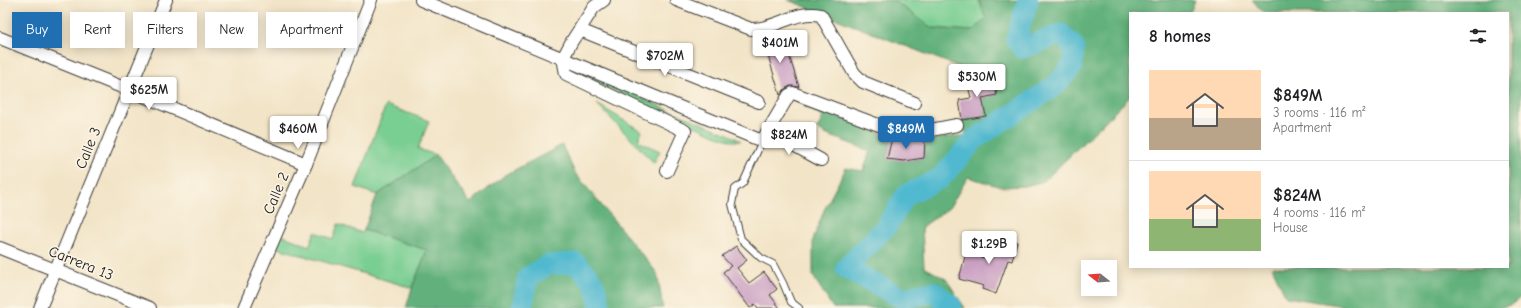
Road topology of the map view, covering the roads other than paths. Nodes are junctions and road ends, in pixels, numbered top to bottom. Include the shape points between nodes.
1 (166, 0) edge
2 (371, 0) edge
3 (421, 0) edge
4 (604, 0) edge
5 (676, 0) edge
6 (580, 30) junction
7 (0, 38) edge
8 (563, 58) junction
9 (129, 90) junction
10 (759, 102) dead end
11 (915, 103) dead end
12 (957, 126) dead end
13 (768, 130) junction
14 (762, 141) junction
15 (821, 160) dead end
16 (306, 164) junction
17 (667, 171) dead end
18 (0, 248) edge
19 (55, 270) junction
20 (40, 308) edge
21 (150, 308) edge
22 (244, 308) edge
23 (799, 308) edge

1 - 9 street, Calle 3
2 - 16 street, Calle 2
3 - 8 street
4 - 6 street via 594,8
5 - 11 street via 751,29 760,29 803,14 821,15 854,73 864,82
6 - 8 street
6 - 10 street
7 - 9 street
8 - 14 street
8 - 17 street via 566,74 686,131
9 - 16 street
9 - 19 street, Calle 3
12 - 13 street via 915,133 892,130 793,93 789,95
13 - 14 street
13 - 15 street
14 - 23 lane via 743,183 734,189 732,204 741,239 761,258 773,264 791,302
16 - 22 street, Calle 2
18 - 19 street, Carrera 13
19 - 20 street, Calle 3
19 - 21 street, Carrera 13

